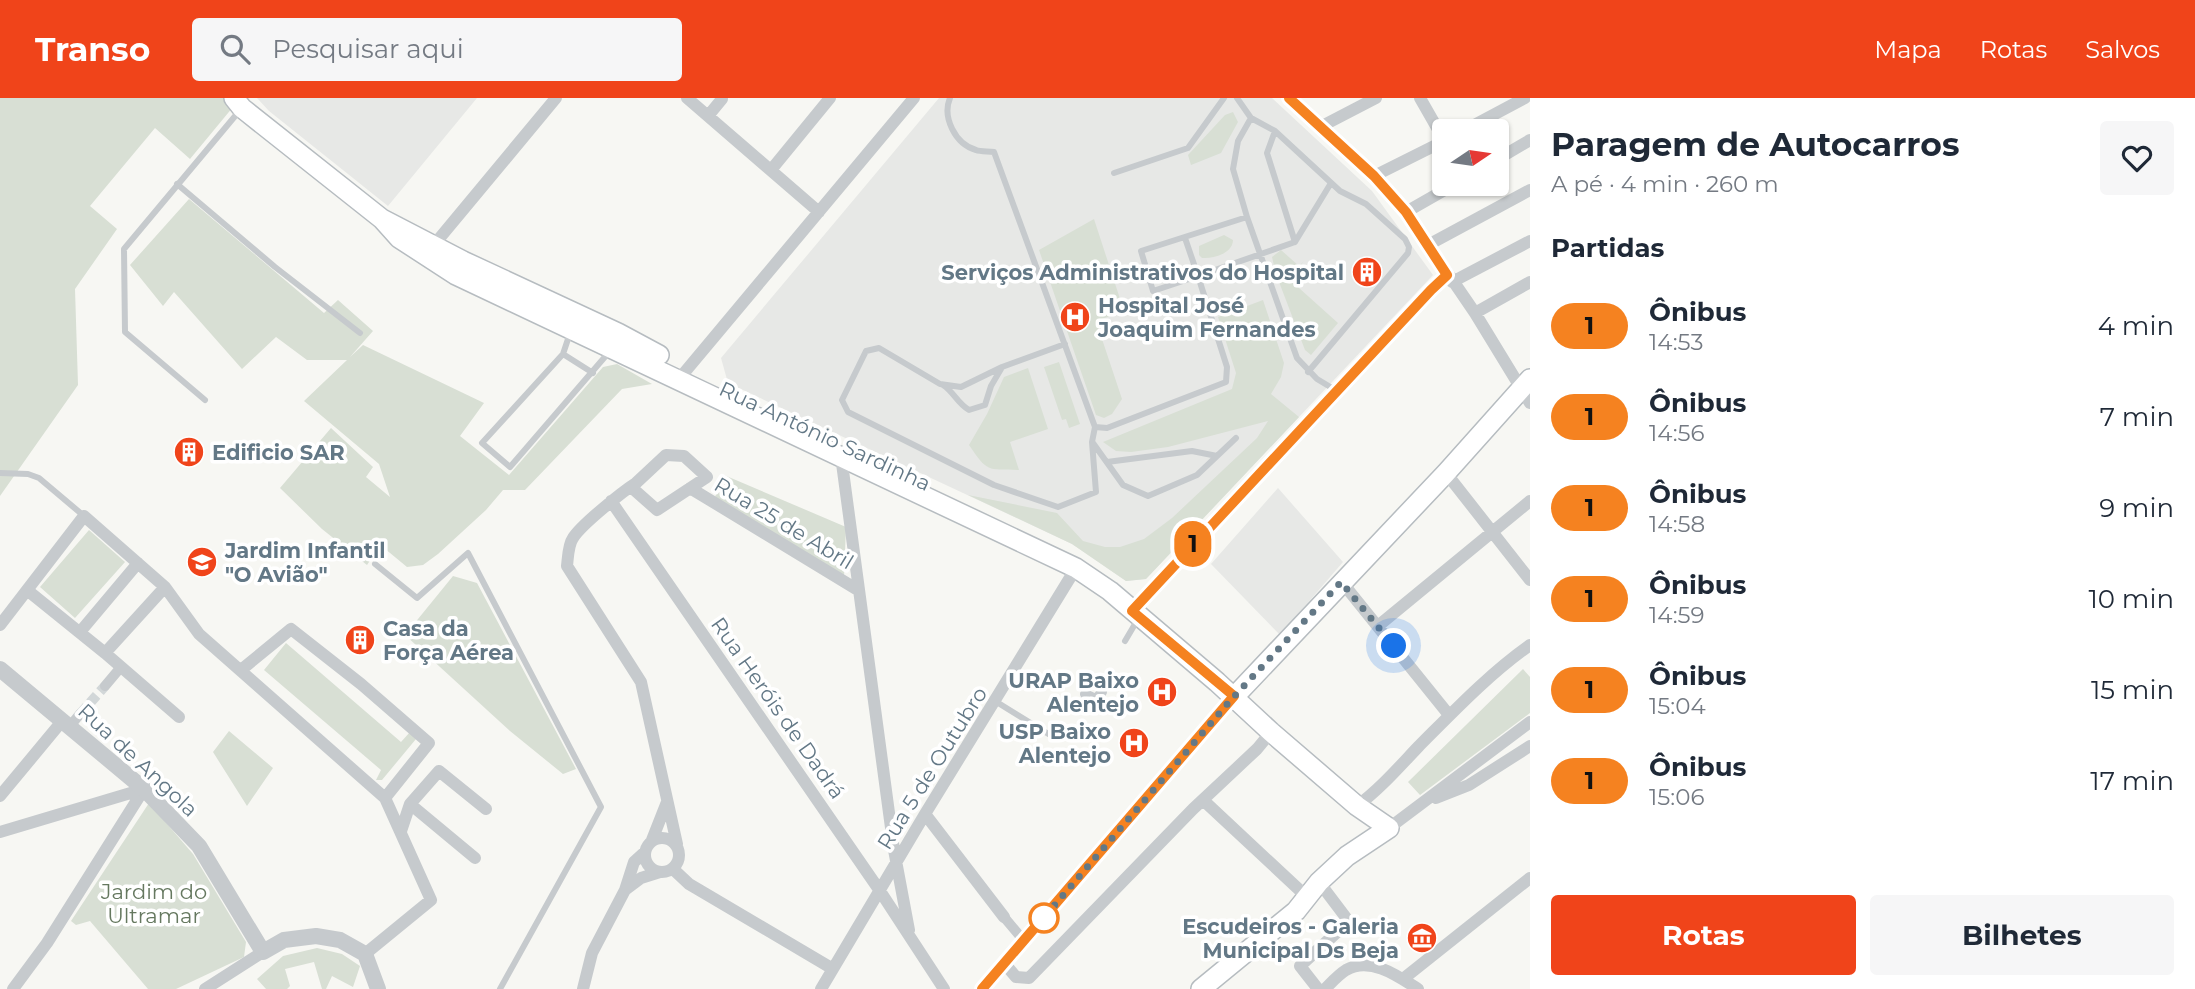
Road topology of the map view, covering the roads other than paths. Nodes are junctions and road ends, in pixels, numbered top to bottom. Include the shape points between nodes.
1 (556, 98) edge
2 (687, 98) edge
3 (830, 98) edge
4 (914, 98) edge
5 (950, 98) edge
6 (1224, 98) edge
7 (1237, 98) edge
8 (1289, 98) edge
9 (1376, 98) edge
10 (1420, 98) edge
11 (1525, 98) edge
12 (722, 99) edge
13 (238, 103) edge
14 (708, 116) junction
15 (1251, 118) junction
16 (1432, 119) edge
17 (1486, 119) edge
18 (1322, 126) junction
19 (1275, 131) junction
20 (1530, 140) edge
21 (1432, 146) edge
22 (1509, 152) edge
23 (771, 170) junction
24 (1114, 173) dead end
25 (1374, 176) junction
26 (1331, 183) junction
27 (177, 184) junction
28 (1530, 190) edge
29 (1434, 196) edge
30 (819, 212) junction
31 (1406, 212) junction
32 (1247, 217) junction
33 (382, 219) junction
34 (1185, 238) junction
35 (1530, 241) edge
36 (1295, 242) junction
37 (1428, 245) junction
38 (433, 246) junction
39 (1259, 255) junction
40 (440, 266) junction
41 (1198, 276) junction
42 (1450, 279) junction
43 (1530, 282) edge
44 (1475, 313) junction
45 (571, 328) junction
46 (360, 333) dead end
47 (1065, 344) junction
48 (613, 347) junction
49 (563, 354) junction
50 (1002, 367) junction
51 (1308, 372) junction
52 (593, 373) junction
53 (683, 375) junction
54 (940, 384) junction
55 (1527, 390) edge
56 (1337, 391) junction
57 (205, 400) dead end
58 (1095, 427) junction
59 (1236, 438) dead end
60 (1092, 442) junction
61 (841, 456) junction
62 (1217, 456) junction
63 (1107, 462) junction
64 (0, 472) edge
65 (1446, 472) junction
66 (631, 487) junction
67 (690, 488) junction
68 (611, 501) junction
69 (1530, 501) edge
70 (84, 516) junction
71 (1491, 531) junction
72 (138, 563) junction
73 (375, 565) dead end
74 (1076, 568) junction
75 (1530, 580) edge
76 (1341, 582) junction
77 (165, 587) junction
78 (27, 590) junction
79 (858, 590) junction
80 (1137, 610) junction
81 (0, 625) edge
82 (1378, 626) junction
83 (80, 632) junction
84 (1125, 641) dead end
85 (1530, 645) edge
86 (105, 653) junction
87 (121, 667) junction
88 (0, 669) edge
89 (241, 670) junction
90 (105, 686) tunnel mouth
91 (1102, 692) dead end
92 (1085, 694) dead end
93 (1234, 696) junction
94 (995, 701) junction
95 (1450, 715) junction
96 (179, 717) dead end
97 (71, 720) junction
98 (1530, 722) edge
99 (1271, 732) junction
100 (1055, 738) dead end
101 (1527, 754) edge
102 (144, 789) junction
103 (0, 796) edge
104 (385, 798) junction
105 (1203, 800) junction
106 (667, 802) junction
107 (1422, 803) junction
108 (410, 804) junction
109 (1357, 806) junction
110 (486, 809) dead end
111 (925, 814) junction
112 (1389, 828) junction
113 (401, 831) junction
114 (0, 832) edge
115 (677, 844) junction
116 (648, 846) junction
117 (475, 858) dead end
118 (896, 862) junction
119 (666, 871) junction
120 (1530, 878) edge
121 (1313, 889) junction
122 (625, 890) junction
123 (880, 891) junction
124 (1004, 917) joint
125 (911, 938) junction
126 (1024, 941) junction
127 (263, 952) junction
128 (365, 954) junction
129 (1005, 964) junction
130 (833, 969) junction
131 (1403, 979) junction
132 (985, 988) edge
133 (13, 989) edge
134 (205, 989) edge
135 (379, 989) edge
136 (500, 989) edge
137 (583, 989) edge
138 (821, 989) edge
139 (944, 989) edge
140 (1201, 989) edge
141 (1318, 989) edge
142 (1325, 989) edge
143 (1418, 989) edge

1 - 38 street
2 - 14 street
3 - 23 street
4 - 30 street
5 - 47 lane via 948,120 959,140 975,150 994,152
6 - 24 lane via 1188,148
7 - 15 lane
8 - 18 street
9 - 18 street
10 - 16 street
11 - 17 street
12 - 14 street
13 - 27 lane
13 - 33 main road, Rua António Sardinha
14 - 23 street
15 - 19 lane
15 - 32 lane via 1238,141 1233,169
18 - 25 street
19 - 26 lane
19 - 36 lane via 1267,153
20 - 22 street
21 - 25 street
23 - 30 street
25 - 31 street
26 - 36 lane
26 - 51 lane via 1366,204 1409,247
27 - 46 lane
27 - 57 lane via 124,249 125,332
28 - 37 street
29 - 31 street
30 - 53 street
31 - 37 street
32 - 34 lane
32 - 39 lane
33 - 38 main road, Rua António Sardinha
33 - 40 main road, Rua António Sardinha via 399,238
34 - 41 lane
34 - 41 lane via 1141,251 1153,291
35 - 42 street
36 - 39 lane
37 - 42 street
38 - 40 street
38 - 53 main road, Rua António Sardinha via 618,334
39 - 41 lane
39 - 51 lane via 1297,358
40 - 45 main road, Rua António Sardinha
41 - 58 lane via 1227,367 1226,382 1124,423
42 - 44 street
42 - 56 street
43 - 44 street
44 - 55 street
45 - 48 main road, Rua António Sardinha
45 - 49 lane
47 - 50 lane
47 - 58 lane
48 - 52 lane
48 - 53 main road, Rua António Sardinha
49 - 52 lane
49 - 52 lane via 482,443 510,467
50 - 54 lane via 961,387
50 - 54 lane via 985,405 969,410
51 - 56 lane
53 - 61 main road, Rua António Sardinha
53 - 80 main road, Rua António Sardinha via 1078,556 1101,570
54 - 60 lane via 879,348 866,351 842,400 848,412 994,485 1058,506 1096,492
55 - 65 main road
56 - 80 street
58 - 60 lane
59 - 62 lane
60 - 63 lane
61 - 74 main road, Rua António Sardinha
61 - 79 street
62 - 63 lane via 1192,451
62 - 63 lane via 1197,475 1148,496 1123,485
64 - 70 lane via 39,478
65 - 71 street
65 - 76 main road
66 - 67 street, Rua 25 de Abril via 657,510
66 - 67 street, Rua 25 de Abril via 666,455 675,455 684,456 708,477
66 - 68 street, Rua 25 de Abril
67 - 79 street, Rua 25 de Abril
68 - 106 street, Rua 25 de Abril via 572,539 567,566 641,682
68 - 123 street, Rua Heróis de Dadrá
69 - 71 street
70 - 72 street
70 - 78 street
71 - 75 street
71 - 82 street
72 - 77 street
72 - 83 street
73 - 136 lane via 417,598 468,553 601,807
74 - 80 main road, Rua António Sardinha
74 - 94 street, Rua 5 de Outubro
76 - 82 street
76 - 93 main road
77 - 86 street
77 - 89 street via 199,634
78 - 81 street
78 - 83 street
79 - 118 street
80 - 84 lane
80 - 93 main road, Rua António Sardinha via 1223,674
82 - 95 street
83 - 86 street
85 - 95 street
86 - 87 street
87 - 90 street
87 - 96 street
88 - 97 street, Rua de Angola
89 - 104 street
89 - 104 street via 291,629 429,743
91 - 92 street via 1096,699
93 - 99 main road, Rua António Sardinha
93 - 126 street
94 - 100 lane
94 - 111 street, Rua 5 de Outubro
95 - 109 street
97 - 102 street, Rua de Angola
97 - 103 street
98 - 107 street
99 - 105 street
99 - 109 main road, Rua António Sardinha
101 - 107 street via 1469,785
102 - 114 street
102 - 127 street, Rua de Angola via 199,846
102 - 133 street
104 - 113 street
105 - 121 street
105 - 129 street via 1029,978 1016,977
106 - 115 street, Rua 25 de Abril
106 - 116 street
107 - 112 street
108 - 110 street via 439,771
108 - 113 street
108 - 117 street
109 - 112 main road, Rua António Sardinha
111 - 118 street, Rua 5 de Outubro
111 - 124 street
112 - 121 main road via 1347,856
113 - 128 street via 432,900
115 - 116 street via 665,837
115 - 119 street via 680,857
116 - 119 street via 648,865
116 - 122 street via 634,862
118 - 123 street, Rua 5 de Outubro
118 - 125 street
119 - 122 street via 641,877
119 - 130 street
120 - 131 street
121 - 140 main road via 1296,911
121 - 141 street via 1347,919 1300,966
122 - 137 street via 592,953
123 - 125 street, Rua Heróis de Dadrá
123 - 130 street, Rua 5 de Outubro
124 - 126 street
125 - 139 street, Rua Heróis de Dadrá
126 - 129 street
127 - 128 street via 284,940 316,936 340,940
127 - 134 street
128 - 135 street
129 - 132 street
130 - 138 street, Rua 5 de Outubro
131 - 142 street via 1369,964 1347,969
131 - 143 street

